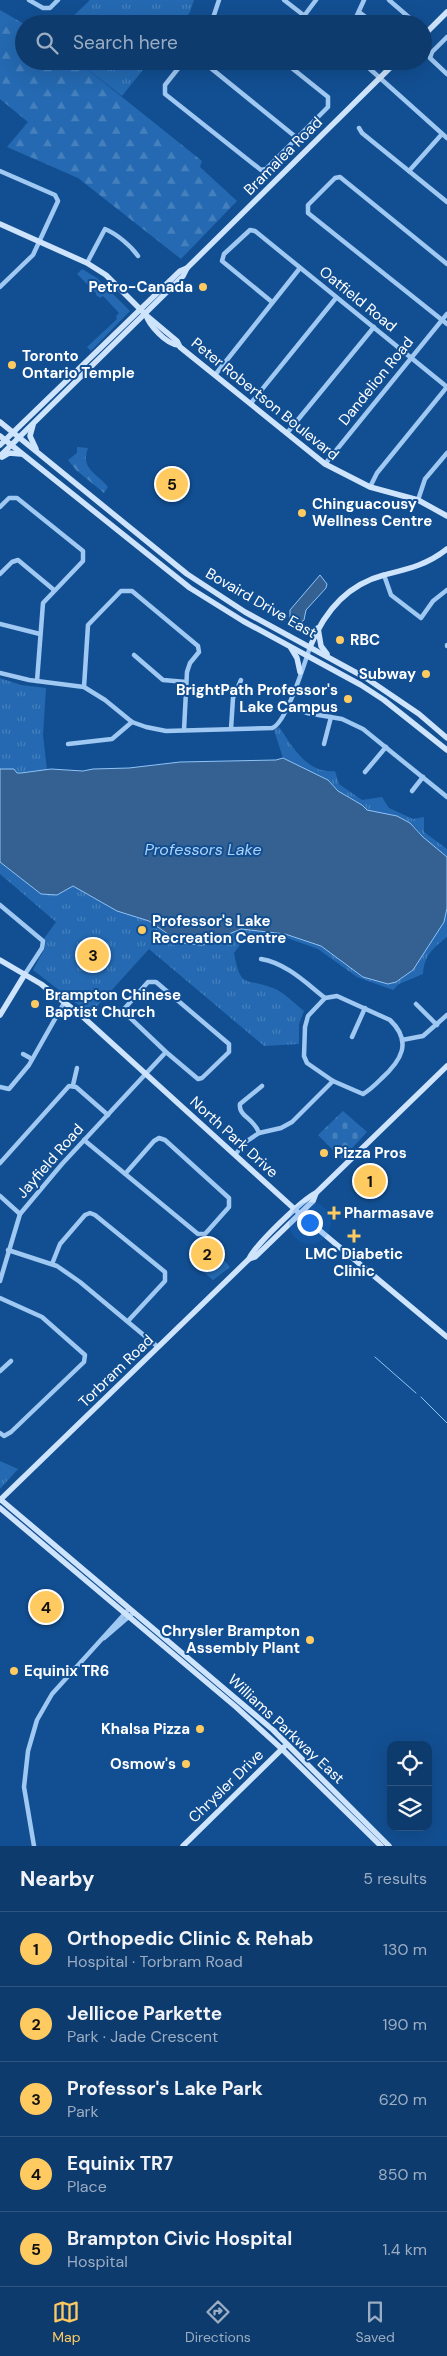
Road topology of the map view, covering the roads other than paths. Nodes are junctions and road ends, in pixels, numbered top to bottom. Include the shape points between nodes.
1 (29, 0) edge
2 (58, 0) edge
3 (219, 0) edge
4 (284, 0) edge
5 (316, 0) edge
6 (364, 0) edge
7 (388, 0) edge
8 (359, 12) junction
9 (447, 12) edge
10 (214, 15) edge
11 (303, 15) edge
12 (305, 15) edge
13 (357, 15) edge
14 (363, 15) edge
15 (406, 15) edge
16 (432, 27) edge
17 (447, 37) edge
18 (432, 52) edge
19 (432, 60) edge
20 (177, 70) edge
21 (213, 70) edge
22 (294, 70) edge
23 (372, 70) edge
24 (387, 70) edge
25 (447, 74) edge
26 (380, 77) junction
27 (359, 128) dead end
28 (442, 134) junction
29 (297, 138) junction
30 (447, 138) edge
31 (0, 171) edge
32 (409, 171) junction
33 (447, 202) edge
34 (0, 224) edge
35 (39, 242) junction
36 (138, 256) dead end
37 (87, 263) junction
38 (447, 264) edge
39 (300, 268) junction
40 (0, 287) edge
41 (336, 298) junction
42 (272, 302) junction
43 (144, 312) junction
44 (447, 314) edge
45 (442, 320) junction
46 (447, 324) edge
47 (374, 327) junction
48 (411, 358) junction
49 (215, 375) junction
50 (447, 387) edge
51 (251, 403) junction
52 (0, 422) edge
53 (34, 424) junction
54 (13, 432) junction
55 (287, 433) junction
56 (19, 437) junction
57 (3, 438) edge
58 (0, 445) edge
59 (12, 445) junction
60 (37, 452) junction
61 (447, 453) edge
62 (24, 454) junction
63 (0, 457) edge
64 (325, 464) junction
65 (370, 487) junction
66 (418, 500) junction
67 (0, 507) edge
68 (447, 516) edge
69 (447, 549) edge
70 (0, 574) edge
71 (384, 575) junction
72 (54, 590) junction
73 (447, 590) edge
74 (0, 624) edge
75 (318, 628) junction
76 (40, 634) junction
77 (290, 646) junction
78 (310, 647) junction
79 (134, 655) dead end
80 (307, 656) junction
81 (328, 657) junction
82 (300, 672) junction
83 (0, 674) edge
84 (241, 680) dead end
85 (37, 681) junction
86 (186, 682) junction
87 (84, 687) junction
88 (288, 706) junction
89 (331, 717) junction
90 (132, 722) junction
91 (231, 729) junction
92 (184, 730) junction
93 (447, 738) edge
94 (68, 744) dead end
95 (324, 744) dead end
96 (386, 747) junction
97 (447, 750) edge
98 (365, 772) dead end
99 (423, 777) junction
100 (412, 791) dead end
101 (447, 797) edge
102 (0, 905) edge
103 (0, 960) edge
104 (261, 960) dead end
105 (25, 974) junction
106 (325, 998) junction
107 (64, 1003) junction
108 (416, 1004) dead end
109 (365, 1008) junction
110 (0, 1015) edge
111 (447, 1015) edge
112 (437, 1025) junction
113 (352, 1037) dead end
114 (402, 1040) junction
115 (166, 1052) junction
116 (23, 1054) dead end
117 (32, 1059) junction
118 (447, 1066) edge
119 (77, 1068) dead end
120 (146, 1074) junction
121 (333, 1082) junction
122 (73, 1085) junction
123 (262, 1086) dead end
124 (0, 1087) edge
125 (108, 1115) junction
126 (259, 1133) junction
127 (84, 1140) junction
128 (235, 1155) junction
129 (0, 1163) edge
130 (125, 1174) junction
131 (0, 1196) edge
132 (297, 1212) junction
133 (20, 1214) junction
134 (8, 1250) junction
135 (52, 1264) junction
136 (0, 1281) edge
137 (0, 1298) edge
138 (128, 1321) junction
139 (447, 1337) edge
140 (158, 1347) junction
141 (11, 1361) dead end
142 (0, 1370) edge
143 (0, 1433) edge
144 (0, 1500) edge
145 (0, 1508) edge
146 (0, 1514) edge
147 (13, 1519) junction
148 (129, 1613) junction
149 (287, 1744) junction
150 (282, 1749) junction
151 (34, 1846) edge
152 (183, 1846) edge
153 (381, 1846) edge
154 (389, 1846) edge

1 - 2 street via 43,8 50,8
3 - 10 street
4 - 11 street
5 - 12 street
6 - 8 street
7 - 15 street
8 - 13 street
8 - 14 street
9 - 16 main road
17 - 18 street
19 - 25 street
20 - 29 street via 165,85 165,94 258,168 266,169
21 - 29 street
22 - 29 street via 330,102
23 - 26 street
24 - 26 main road, Bramalea Road
26 - 28 street
26 - 43 main road, Bramalea Road via 187,268 180,271
27 - 32 street
28 - 30 street
28 - 32 street
31 - 35 street via 56,196 58,201
32 - 33 street
34 - 35 main road, Peter Robertson Boulevard
35 - 37 main road, Peter Robertson Boulevard
35 - 40 street via 33,255
36 - 37 street via 105,229
37 - 43 main road, Peter Robertson Boulevard via 114,281
38 - 45 street via 340,177 335,178 308,205 308,213
39 - 41 street, Oatfield Road
39 - 42 street
39 - 42 street, Oatfield Road via 253,230 222,255 223,262
41 - 47 street, Oatfield Road
41 - 51 street
42 - 49 street
43 - 49 main road, Peter Robertson Boulevard via 159,333
43 - 53 main road, Bramalea Road
43 - 54 main road, Bramalea Road
44 - 45 street, Dandelion Road
45 - 46 street
45 - 48 street, Dandelion Road
47 - 48 street, Oatfield Road
47 - 55 street
48 - 50 street, Oatfield Road
48 - 64 street, Dandelion Road
49 - 51 main road, Peter Robertson Boulevard
50 - 65 street via 377,473
51 - 55 main road, Peter Robertson Boulevard
52 - 54 main road, Bovaird Drive East
53 - 56 main road, Bramalea Road
53 - 60 main road via 30,436
54 - 56 main road, Bovaird Drive East
54 - 57 main road, Bramalea Road
55 - 64 main road, Peter Robertson Boulevard
56 - 59 main road, Bramalea Road
56 - 60 main road, Bovaird Drive East
57 - 58 main road, Bramalea Road
57 - 59 main road, Bovaird Drive East
59 - 62 main road, Bovaird Drive East
59 - 63 main road, Bramalea Road
60 - 78 main road, Bovaird Drive East via 187,574 238,608
61 - 66 street via 426,479
62 - 63 main road via 9,453
62 - 77 main road, Bovaird Drive East via 190,588 243,622
64 - 65 main road, Peter Robertson Boulevard
65 - 66 main road, Peter Robertson Boulevard
66 - 68 main road, Peter Robertson Boulevard
67 - 72 street via 9,498 17,498 83,551 82,561
69 - 71 main road via 426,563
70 - 72 street via 18,560
71 - 73 street via 392,595 421,618 433,600
71 - 75 main road via 347,592
72 - 76 street via 43,603
74 - 76 street
75 - 78 main road
75 - 81 main road via 321,646
76 - 85 street
77 - 80 main road, Bovaird Drive East
77 - 82 main road
78 - 80 street
78 - 81 main road, Bovaird Drive East
79 - 86 street via 163,680
80 - 82 street
80 - 97 main road, Bovaird Drive East via 384,700
81 - 93 main road, Bovaird Drive East via 388,692
82 - 88 street
83 - 85 street
84 - 91 street via 234,698
85 - 87 street
86 - 87 street via 198,646 132,591 126,590 121,591 88,625
86 - 92 street
87 - 90 street
88 - 89 street
88 - 91 street via 276,727
89 - 95 street
89 - 96 street via 363,729
90 - 92 street via 146,728
90 - 94 street via 112,739
91 - 92 street
96 - 98 street
96 - 99 street
99 - 100 street
99 - 101 street
102 - 105 street via 42,941 42,948
103 - 105 main road, North Park Drive
104 - 106 street via 270,961 297,976
105 - 107 main road, North Park Drive
105 - 110 main road
106 - 109 street via 344,998
106 - 121 street via 308,1016 304,1056 307,1063
107 - 117 street
107 - 120 main road, North Park Drive
108 - 112 street
109 - 113 street
109 - 114 street via 396,1025
111 - 112 street
112 - 114 street via 423,1036
114 - 121 street via 400,1060 368,1092 359,1093
115 - 115 street via 198,1079 230,1048 216,1032 156,982 148,982 124,1012
115 - 120 street, Jayfield Road
116 - 117 street
117 - 124 street via 9,1089
118 - 132 main road, Torbram Road via 316,1193 314,1201
119 - 122 street
120 - 125 street, Jayfield Road
120 - 128 main road, North Park Drive
121 - 126 street via 292,1122
122 - 125 street
122 - 129 street
123 - 126 street via 240,1104 239,1109 241,1114 252,1120
125 - 127 street, Jayfield Road
126 - 128 street via 244,1143
127 - 130 street
127 - 133 street, Jayfield Road
128 - 132 main road, North Park Drive
130 - 130 street via 198,1234 205,1234 229,1207 229,1198 159,1138
131 - 133 street
132 - 139 main road, North Park Drive
132 - 140 main road, Torbram Road via 252,1252 249,1259
133 - 134 street, Jayfield Road
134 - 135 street
134 - 136 street, Jayfield Road
135 - 138 street
135 - 138 street via 60,1244 85,1215 95,1215 165,1272 165,1281
137 - 143 street via 42,1317 85,1355 84,1362 11,1432 4,1436
138 - 140 street
140 - 144 main road, Torbram Road
141 - 142 street
144 - 148 main road, Williams Parkway East
145 - 147 main road, Williams Parkway East
146 - 147 main road
147 - 148 main road, Williams Parkway East
148 - 149 main road, Williams Parkway East
148 - 150 main road, Williams Parkway East
148 - 151 street via 52,1694 33,1731 24,1787
149 - 150 main road, Chrysler Drive
149 - 154 main road, Williams Parkway East
150 - 152 main road, Chrysler Drive
150 - 153 main road, Williams Parkway East

